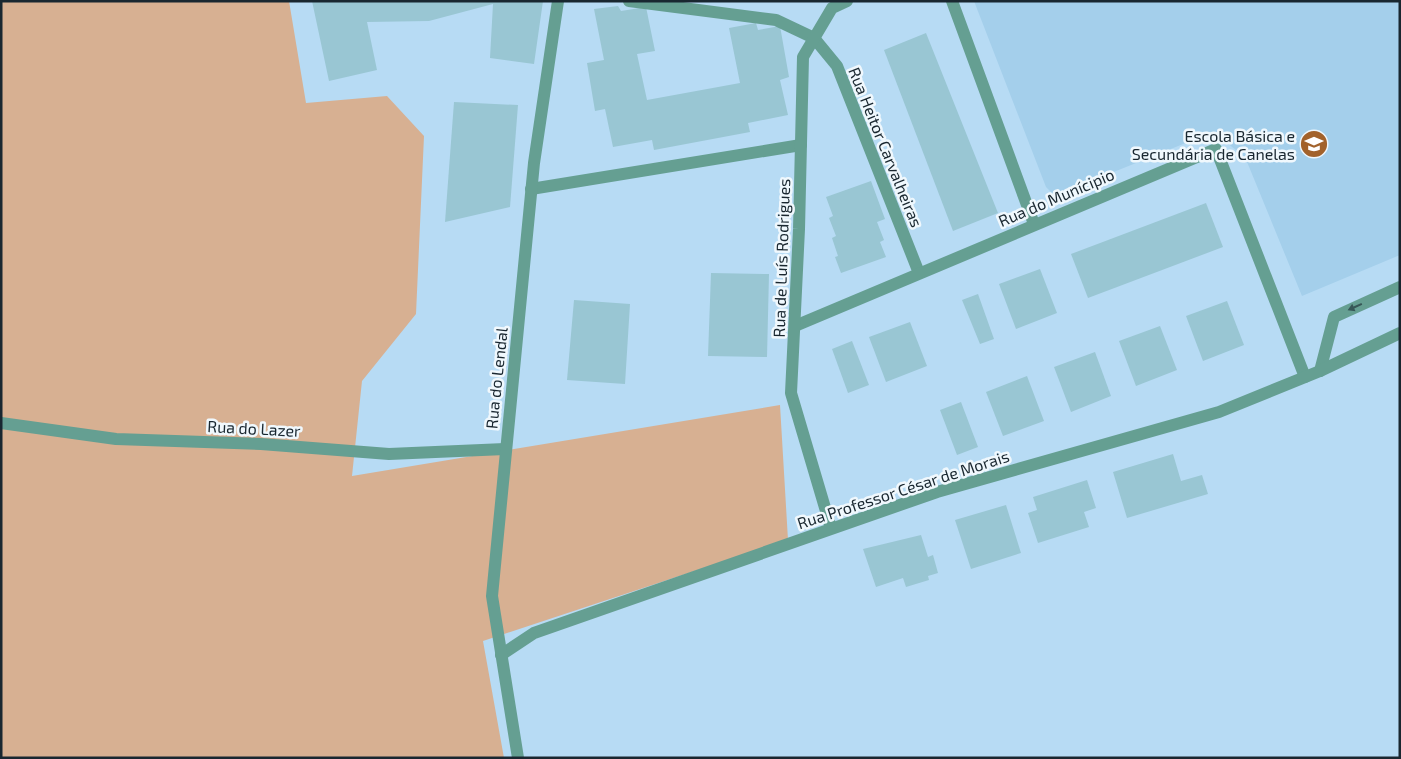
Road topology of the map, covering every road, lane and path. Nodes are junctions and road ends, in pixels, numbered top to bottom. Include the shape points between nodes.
1 (558, 1) edge
2 (629, 1) edge
3 (847, 1) edge
4 (952, 1) edge
5 (814, 38) junction
6 (801, 145) junction
7 (531, 189) junction
8 (1034, 224) junction
9 (919, 273) junction
10 (1400, 287) edge
11 (795, 326) junction
12 (1400, 333) edge
13 (1320, 371) junction
14 (1305, 377) junction
15 (1, 423) edge
16 (505, 449) junction
17 (831, 528) junction
18 (502, 655) junction
19 (518, 758) edge

1 - 7 street, Rua do Lendal
2 - 5 street via 776,20
3 - 5 street, Rua de Luís Rodrigues via 832,8
4 - 8 street
5 - 6 street, Rua de Luís Rodrigues via 803,57
5 - 9 street, Rua Heitor Carvalheiras via 837,66
6 - 7 street
6 - 11 street, Rua de Luís Rodrigues
7 - 16 street, Rua do Lendal
8 - 9 street, Rua do Munícipio
8 - 14 street, Rua do Munícipio via 1216,149
9 - 11 street, Rua do Munícipio
10 -> 13 street via 1334,317
11 - 17 street, Rua de Luís Rodrigues via 791,394
12 - 13 street, Rua Professor César de Morais
13 - 14 street, Rua Professor César de Morais
14 - 17 street, Rua Professor César de Morais via 1219,412 937,492
15 - 16 street, Rua do Lazer via 116,439 261,444 389,454
16 - 18 street, Rua do Lendal via 492,596
17 - 18 street, Rua Professor César de Morais via 534,633
18 - 19 street, Rua do Lendal

